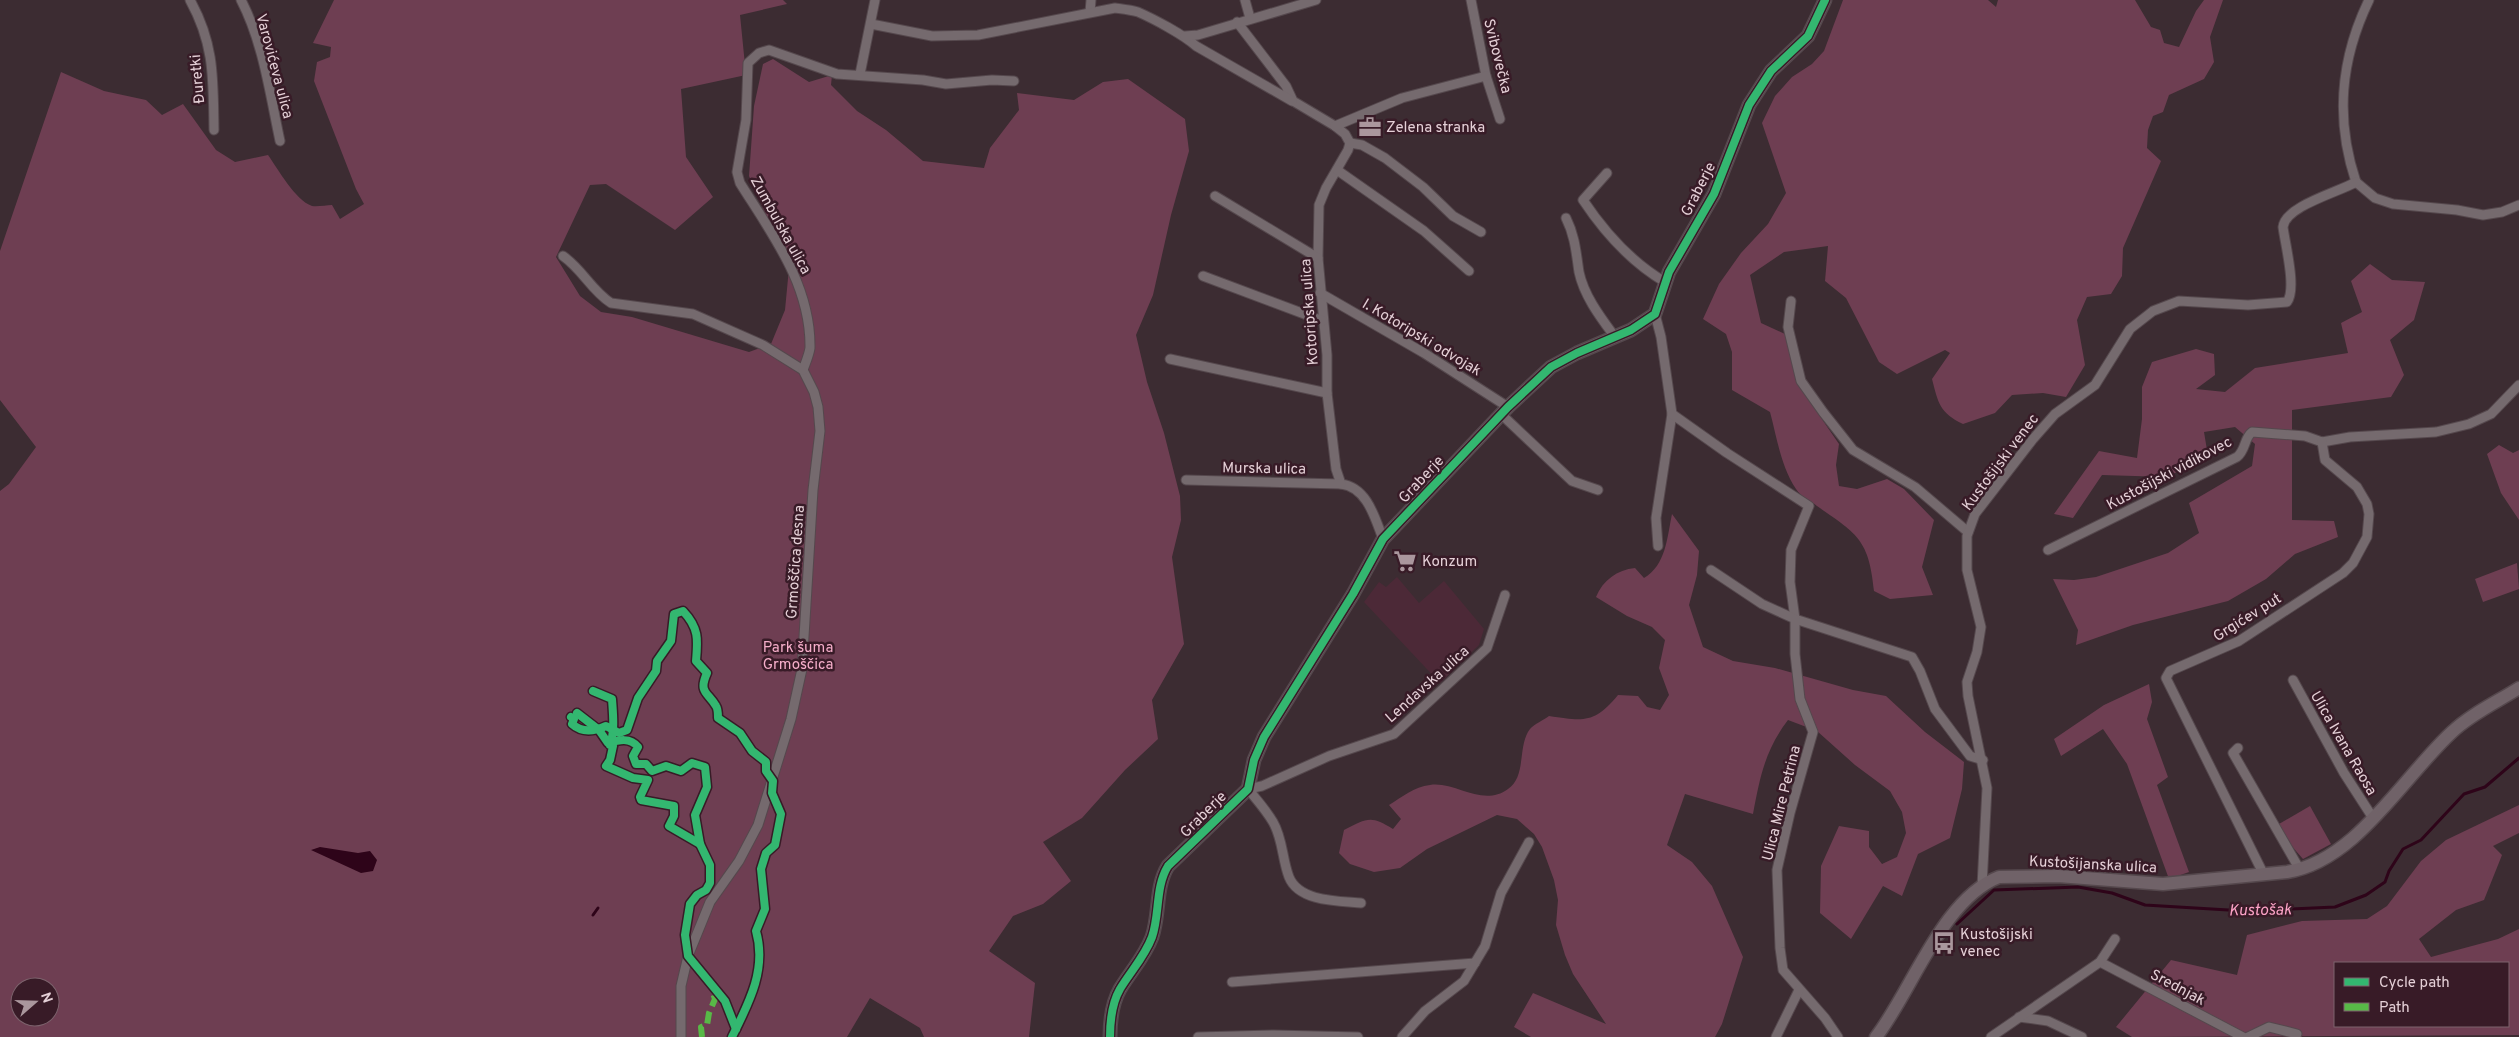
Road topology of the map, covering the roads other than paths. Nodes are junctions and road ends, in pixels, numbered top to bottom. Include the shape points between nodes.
1 (190, 0) edge
2 (242, 0) edge
3 (875, 0) edge
4 (1091, 0) edge
5 (1245, 0) edge
6 (1316, 0) edge
7 (1470, 0) edge
8 (1825, 0) edge
9 (2369, 0) edge
10 (1090, 12) junction
11 (1250, 18) junction
12 (1237, 22) junction
13 (871, 24) junction
14 (1184, 36) junction
15 (860, 74) junction
16 (1486, 76) junction
17 (1014, 81) dead end
18 (1292, 101) junction
19 (1500, 119) dead end
20 (1335, 126) junction
21 (214, 130) dead end
22 (280, 140) dead end
23 (1350, 142) junction
24 (1337, 170) junction
25 (1607, 173) dead end
26 (2356, 182) junction
27 (1215, 196) dead end
28 (2519, 205) edge
29 (1566, 218) dead end
30 (1481, 232) dead end
31 (563, 256) dead end
32 (1318, 258) junction
33 (1469, 271) dead end
34 (1203, 276) dead end
35 (1665, 282) junction
36 (1320, 293) junction
37 (1792, 302) dead end
38 (1655, 314) junction
39 (1323, 321) junction
40 (1615, 337) junction
41 (1170, 359) dead end
42 (803, 370) junction
43 (2519, 385) edge
44 (1327, 392) junction
45 (1504, 410) junction
46 (1672, 414) junction
47 (2322, 442) junction
48 (1186, 480) dead end
49 (1341, 484) junction
50 (1598, 490) dead end
51 (1968, 532) junction
52 (1383, 539) junction
53 (1658, 546) dead end
54 (2048, 550) dead end
55 (1711, 570) dead end
56 (1505, 595) dead end
57 (1794, 619) junction
58 (2292, 680) dead end
59 (2519, 688) edge
60 (2238, 748) dead end
61 (1983, 760) junction
62 (1248, 788) junction
63 (2372, 818) junction
64 (1529, 842) dead end
65 (2300, 870) junction
66 (2264, 875) junction
67 (1982, 886) junction
68 (1361, 903) dead end
69 (2114, 939) dead end
70 (2100, 962) junction
71 (1475, 963) junction
72 (1232, 982) dead end
73 (1799, 990) junction
74 (2019, 1017) junction
75 (2297, 1034) dead end
76 (681, 1037) edge
77 (1110, 1037) edge
78 (1198, 1037) edge
79 (1358, 1037) edge
80 (1402, 1037) edge
81 (1776, 1037) edge
82 (1838, 1037) edge
83 (1876, 1037) edge
84 (1990, 1037) edge
85 (2082, 1037) edge
86 (2244, 1037) edge
87 (2248, 1037) edge

1 - 21 street, Đuretki via 203,23 213,65
2 - 22 street, Varovićeva ulica via 254,33
3 - 13 street
4 - 10 street
5 - 11 street
6 - 11 street
7 - 16 street, Svibovečka
8 - 35 street, Graberje via 1808,36 1776,65 1755,94 1714,194
9 - 26 street via 2348,54 2344,78 2347,147
10 - 13 street via 978,36 932,36
10 - 14 street via 1115,8 1137,12
11 - 12 street
12 - 14 street via 1198,35
12 - 18 street via 1286,86
13 - 15 street
14 - 18 street
15 - 17 street, Zumbulska ulica via 946,84
15 - 42 street, Zumbulska ulica via 837,74 769,50 759,53 748,63 746,120 737,172 740,184 774,237 801,289 810,350
16 - 19 street, Svibovečka
16 - 20 street via 1402,98
18 - 20 street
20 - 23 street
23 - 24 street, Kotoripska ulica
23 - 30 street via 1385,158 1423,186 1453,216
24 - 32 street, Kotoripska ulica via 1319,205
24 - 33 street via 1424,231
25 - 35 street via 1583,200 1616,243 1639,265
26 - 28 street via 2375,198 2394,204 2483,215
26 - 51 street, Kustošijski venec via 2302,207 2285,221 2283,227 2292,286 2287,302 2248,305 2179,301 2165,304 2136,322 2096,385 2048,420 1975,514
27 - 32 street
29 - 40 street via 1574,236 1579,273 1586,292
31 - 42 street via 577,265 601,297 611,303 693,314 763,345
32 - 36 street, Kotoripska ulica
34 - 39 street
35 - 38 street, Graberje
36 - 39 street, Kotoripska ulica
36 - 45 street, I. Kotoripski odvojak via 1424,353
37 - 51 street, Kustošijski venec via 1788,327 1801,381 1852,450 1915,487
38 - 40 street, Graberje
38 - 46 street via 1662,337
39 - 44 street, Kotoripska ulica
40 - 45 street, Graberje via 1551,367
41 - 44 street
42 - 76 street, Grmoščica desna via 814,392 820,431 813,490 802,669 783,748 758,825 739,861 710,902 688,956 681,986
43 - 47 street, Kustošijski vidikovec via 2495,412 2451,429
44 - 49 street, Kotoripska ulica via 1336,469
45 - 50 street, I. Kotoripski odvojak via 1572,481
45 - 52 street, Graberje
46 - 53 street via 1656,518
46 - 57 street, Ulica Mire Petrina via 1809,506 1791,550
47 - 54 street, Kustošijski vidikovec via 2304,436 2252,432 2237,457
47 - 66 street, Grgićev put via 2325,460 2357,487 2367,504 2367,537 2358,555 2343,573 2239,642 2170,671 2166,678
48 - 49 street, Murska ulica
49 - 52 street via 1361,493 1372,510
51 - 61 street, Kustošijski venec via 1965,547 1967,570 1981,627 1967,682
52 - 62 street, Graberje via 1353,594 1264,737 1254,760
55 - 57 street via 1762,604
56 - 62 street, Lendavska ulica via 1487,648 1394,734 1330,756 1262,786
57 - 61 street via 1912,657 1935,710 1970,756
57 - 73 street, Ulica Mire Petrina via 1799,690 1813,732 1777,870 1783,970
58 - 63 street, Ulica Ivana Raosa
59 - 63 street, Kustošijanska ulica via 2454,730
60 - 65 street via 2233,753
61 - 67 street, Kustošijski venec via 1987,802
62 - 68 street via 1274,822 1290,879 1303,893 1332,901
62 - 77 street, Graberje via 1168,866 1162,876 1153,936 1145,954 1119,991 1111,1017
63 - 65 street, Kustošijanska ulica via 2334,854
64 - 71 street via 1502,893 1485,946
65 - 66 street, Kustošijanska ulica
66 - 67 street, Kustošijanska ulica via 2163,884 2058,876 1999,877
67 - 83 street, Kustošijanska ulica via 1968,896 1942,929
69 - 70 street
70 - 74 street
70 - 86 street, Srednjak
71 - 72 street
71 - 80 street via 1464,981 1424,1011
73 - 81 street
73 - 82 street, Ulica Mire Petrina via 1826,1018
74 - 84 street
74 - 85 street via 2048,1021
75 - 87 street via 2269,1027
78 - 79 street

